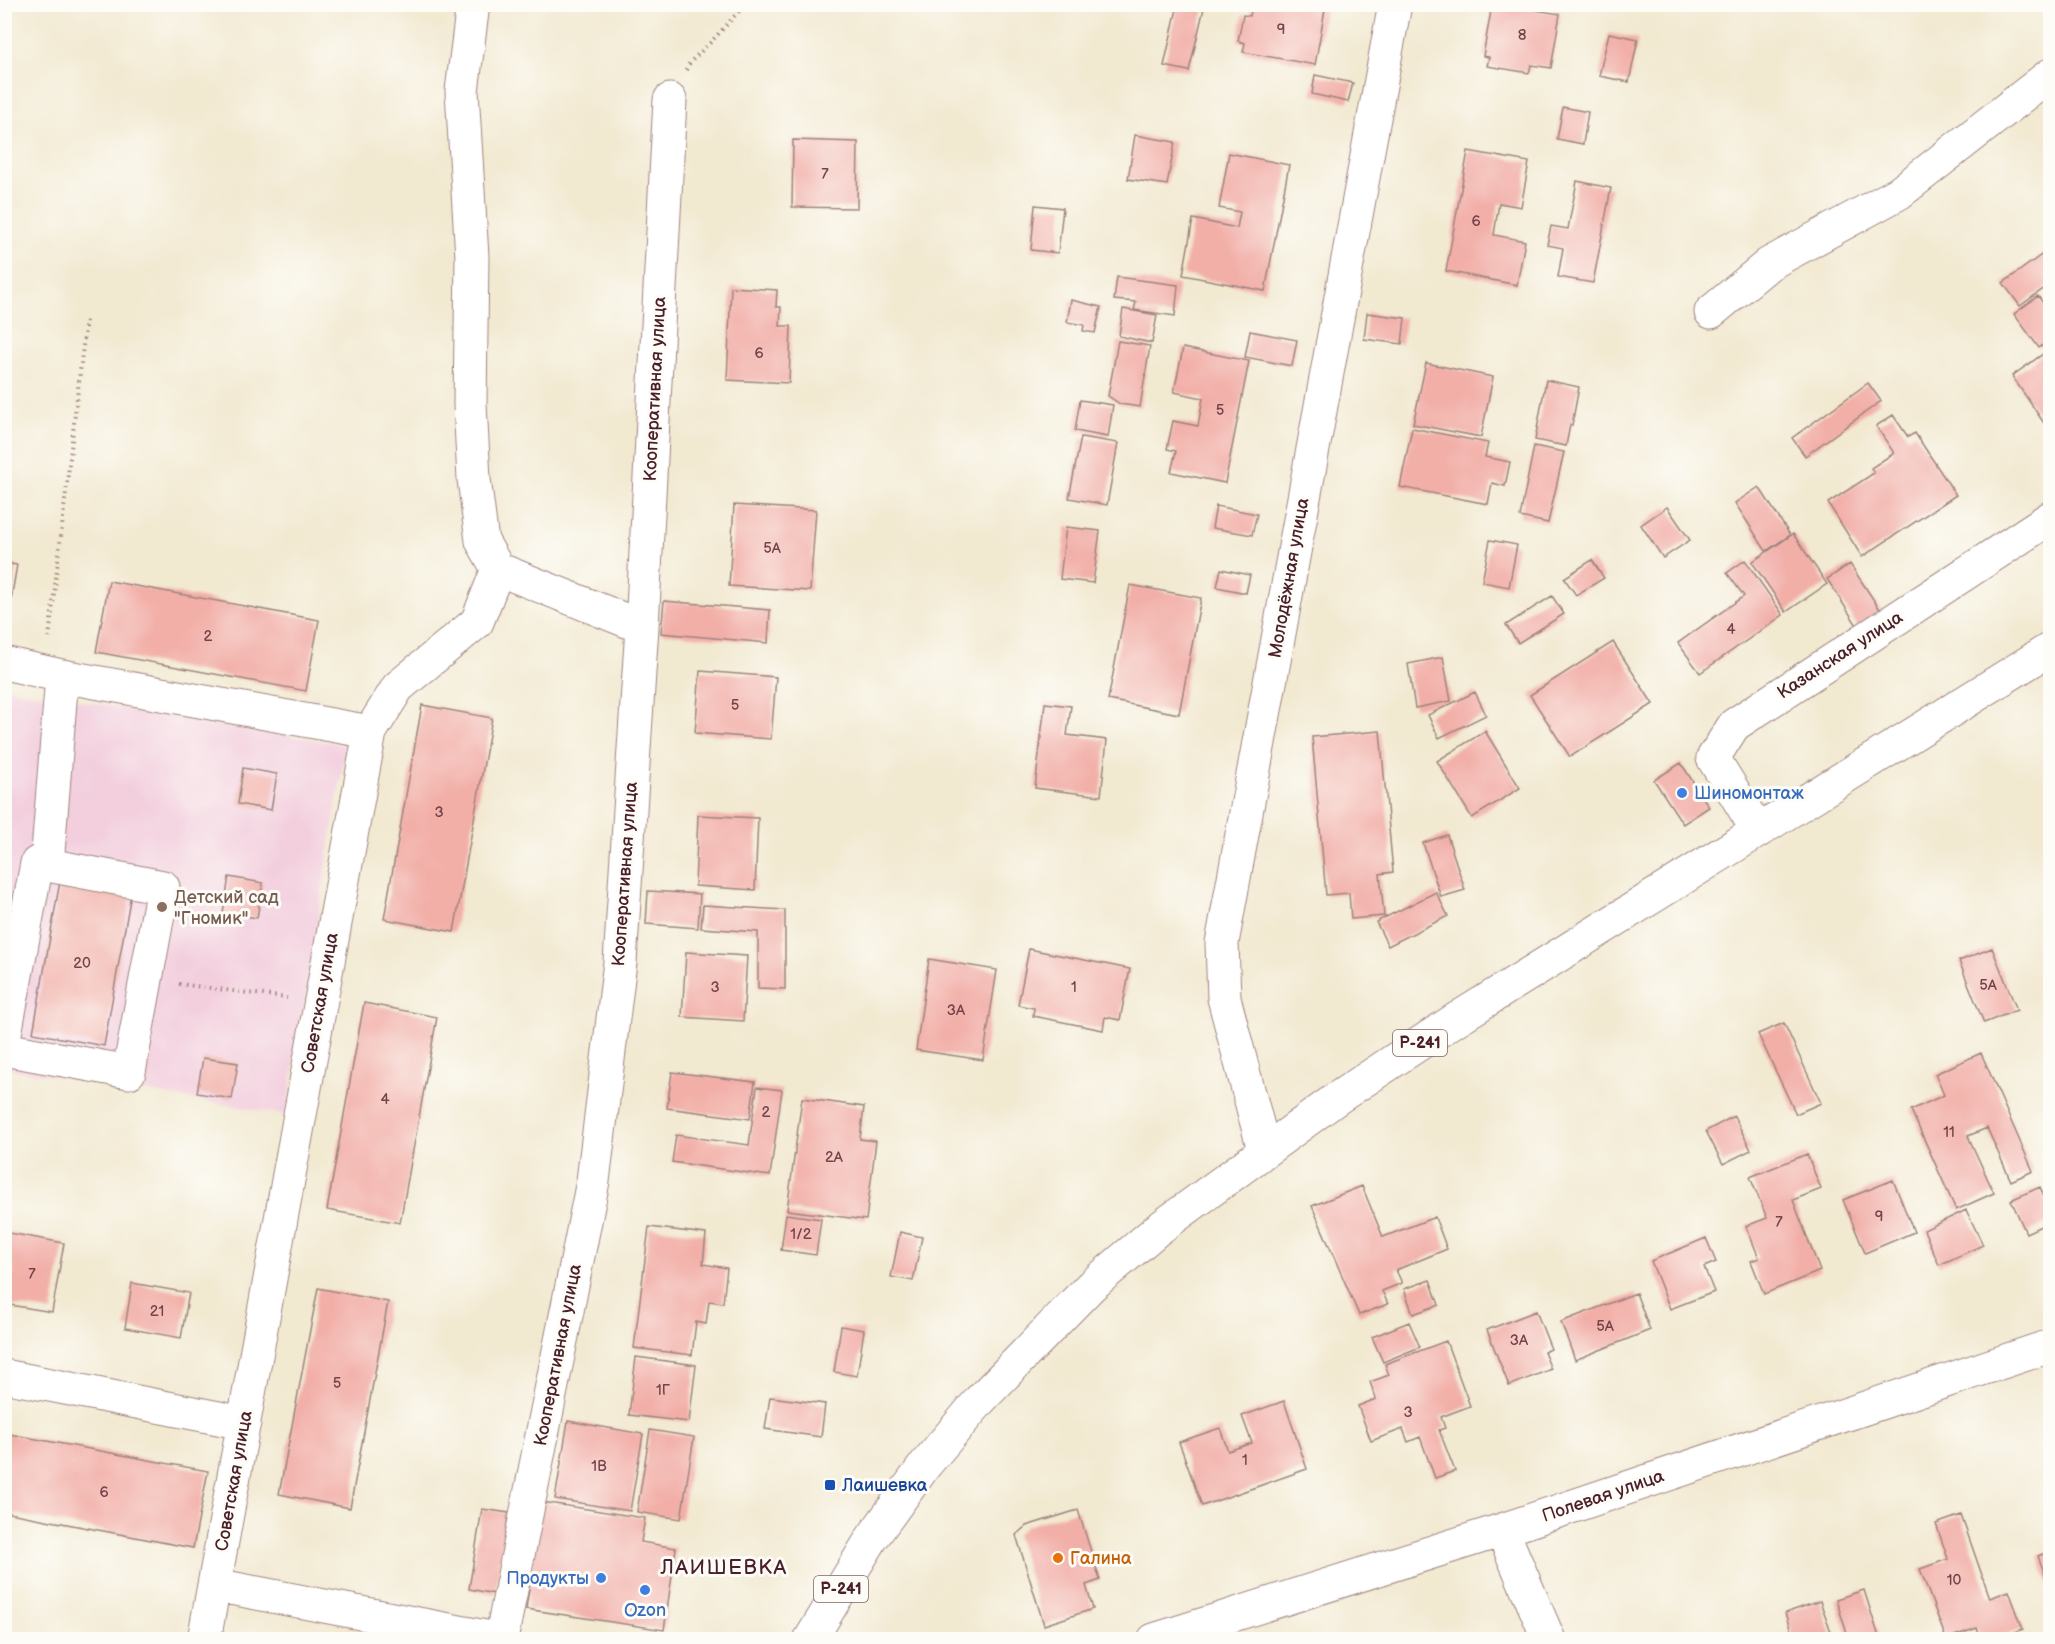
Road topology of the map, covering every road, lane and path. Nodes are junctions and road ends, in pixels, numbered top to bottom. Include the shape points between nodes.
1 (473, 4) edge
2 (741, 4) edge
3 (1395, 4) edge
4 (2050, 75) edge
5 (670, 100) joint
6 (1711, 312) dead end
7 (86, 320) dead end
8 (2050, 518) edge
9 (498, 569) junction
10 (642, 627) junction
11 (2050, 649) edge
12 (4, 663) edge
13 (53, 674) junction
14 (370, 732) junction
15 (1758, 831) junction
16 (47, 865) junction
17 (146, 979) junction
18 (321, 1003) junction
19 (4, 1039) edge
20 (4, 1049) edge
21 (1264, 1150) junction
22 (2050, 1346) edge
23 (4, 1376) edge
24 (244, 1423) junction
25 (1502, 1530) junction
26 (215, 1585) junction
27 (204, 1640) edge
28 (501, 1640) edge
29 (810, 1640) edge
30 (1154, 1640) edge
31 (1549, 1640) edge

1 - 9 main road via 462,91 472,257 472,436 482,541
2 - 5 path via 740,10 690,62
3 - 21 main road, Молодёжная улица via 1222,943 1224,998
4 - 6 main road via 1899,193 1769,264
5 - 10 main road, Кооперативная улица
7 - 13 path
8 - 15 main road, Казанская улица via 1734,724 1713,758
9 - 10 main road
9 - 14 main road via 477,621 398,687
10 - 28 main road, Кооперативная улица via 620,962 593,1181
11 - 15 main road, Р-241
12 - 13 main road
13 - 14 main road
13 - 16 main road
14 - 18 main road, Советская улица
15 - 21 main road, Р-241 via 1455,1020
16 - 17 main road via 163,887
16 - 19 main road via 37,863
17 - 18 path
17 - 20 main road via 129,1072
18 - 24 main road, Советская улица
21 - 29 main road, Р-241 via 1090,1286 987,1392 925,1465 872,1538
22 - 25 main road, Полевая улица
23 - 24 main road
24 - 26 main road, Советская улица
25 - 30 main road, Полевая улица
25 - 31 main road
26 - 27 main road, Советская улица
26 - 28 main road

